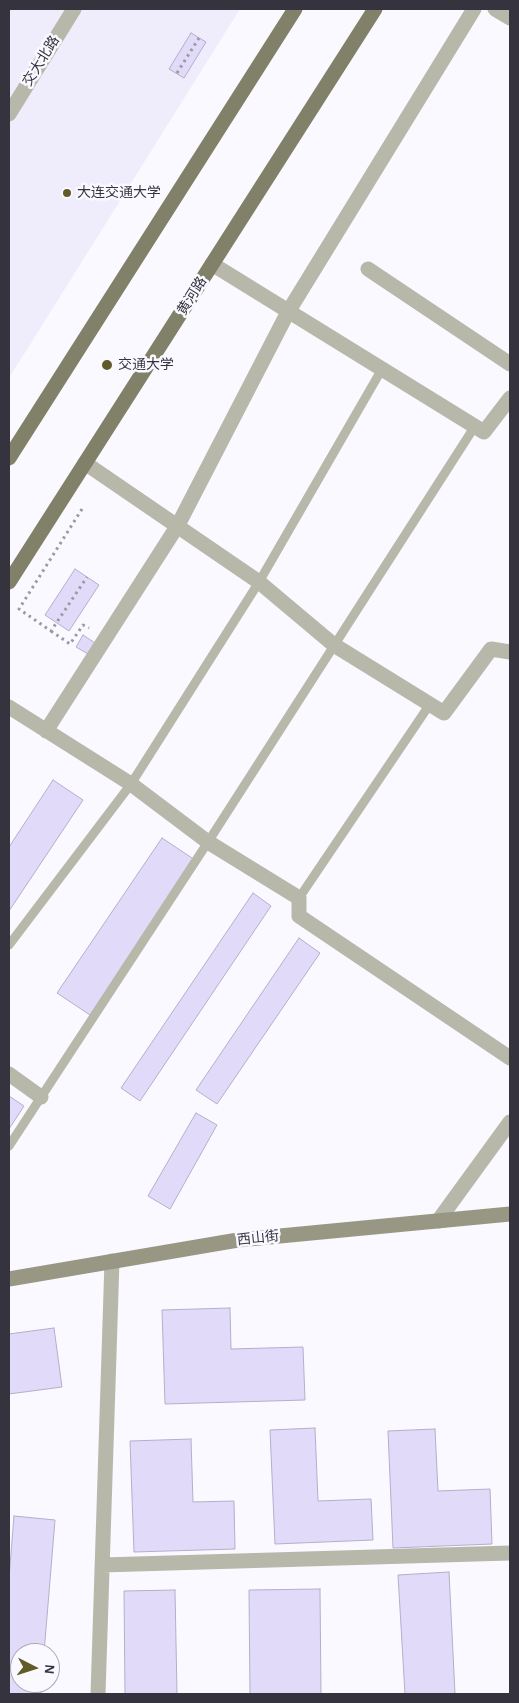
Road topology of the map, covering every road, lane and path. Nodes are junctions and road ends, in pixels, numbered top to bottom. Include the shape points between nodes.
1 (74, 9) edge
2 (295, 9) edge
3 (375, 9) edge
4 (474, 9) edge
5 (495, 9) edge
6 (510, 18) edge
7 (199, 38) dead end
8 (177, 74) dead end
9 (9, 114) edge
10 (212, 264) junction
11 (368, 269) dead end
12 (288, 312) junction
13 (510, 364) edge
14 (382, 369) junction
15 (510, 398) edge
16 (475, 426) junction
17 (9, 458) edge
18 (86, 463) junction
19 (87, 500) dead end
20 (178, 525) junction
21 (87, 577) dead end
22 (9, 582) edge
23 (259, 582) junction
24 (51, 631) junction
25 (93, 631) dead end
26 (334, 646) junction
27 (510, 652) edge
28 (430, 704) junction
29 (9, 707) edge
30 (46, 730) junction
31 (131, 784) junction
32 (208, 842) junction
33 (299, 898) junction
34 (9, 944) edge
35 (510, 1058) edge
36 (9, 1074) edge
37 (40, 1098) junction
38 (510, 1122) edge
39 (9, 1146) edge
40 (510, 1214) edge
41 (438, 1221) junction
42 (112, 1262) junction
43 (9, 1279) edge
44 (510, 1553) edge
45 (102, 1565) junction
46 (98, 1694) edge

1 - 9 street, 交大北路
2 - 17 main road
3 - 10 main road, 黄河路
4 - 12 street
5 - 6 street
7 - 8 path
10 - 12 street
10 - 18 main road, 黄河路
11 - 13 street
12 - 14 street
12 - 20 street
14 - 16 street
14 - 23 lane
15 - 16 street via 484,432
16 - 26 lane
18 - 20 street
18 - 22 main road, 黄河路
19 - 24 path via 19,609
20 - 23 street
20 - 30 street
21 - 24 path
23 - 26 street
23 - 31 lane
24 - 25 path via 70,644 84,625
26 - 28 street
26 - 32 lane
27 - 28 street via 490,649 444,713
28 - 33 lane
29 - 30 street
30 - 31 street
31 - 32 street
31 - 34 lane
32 - 33 street
32 - 37 lane
33 - 35 street via 299,916
36 - 37 street
37 - 39 lane
38 - 41 street
40 - 41 street, 西山街
41 - 42 street, 西山街 via 238,1240
42 - 43 street, 西山街
42 - 45 street
44 - 45 street
45 - 46 street

